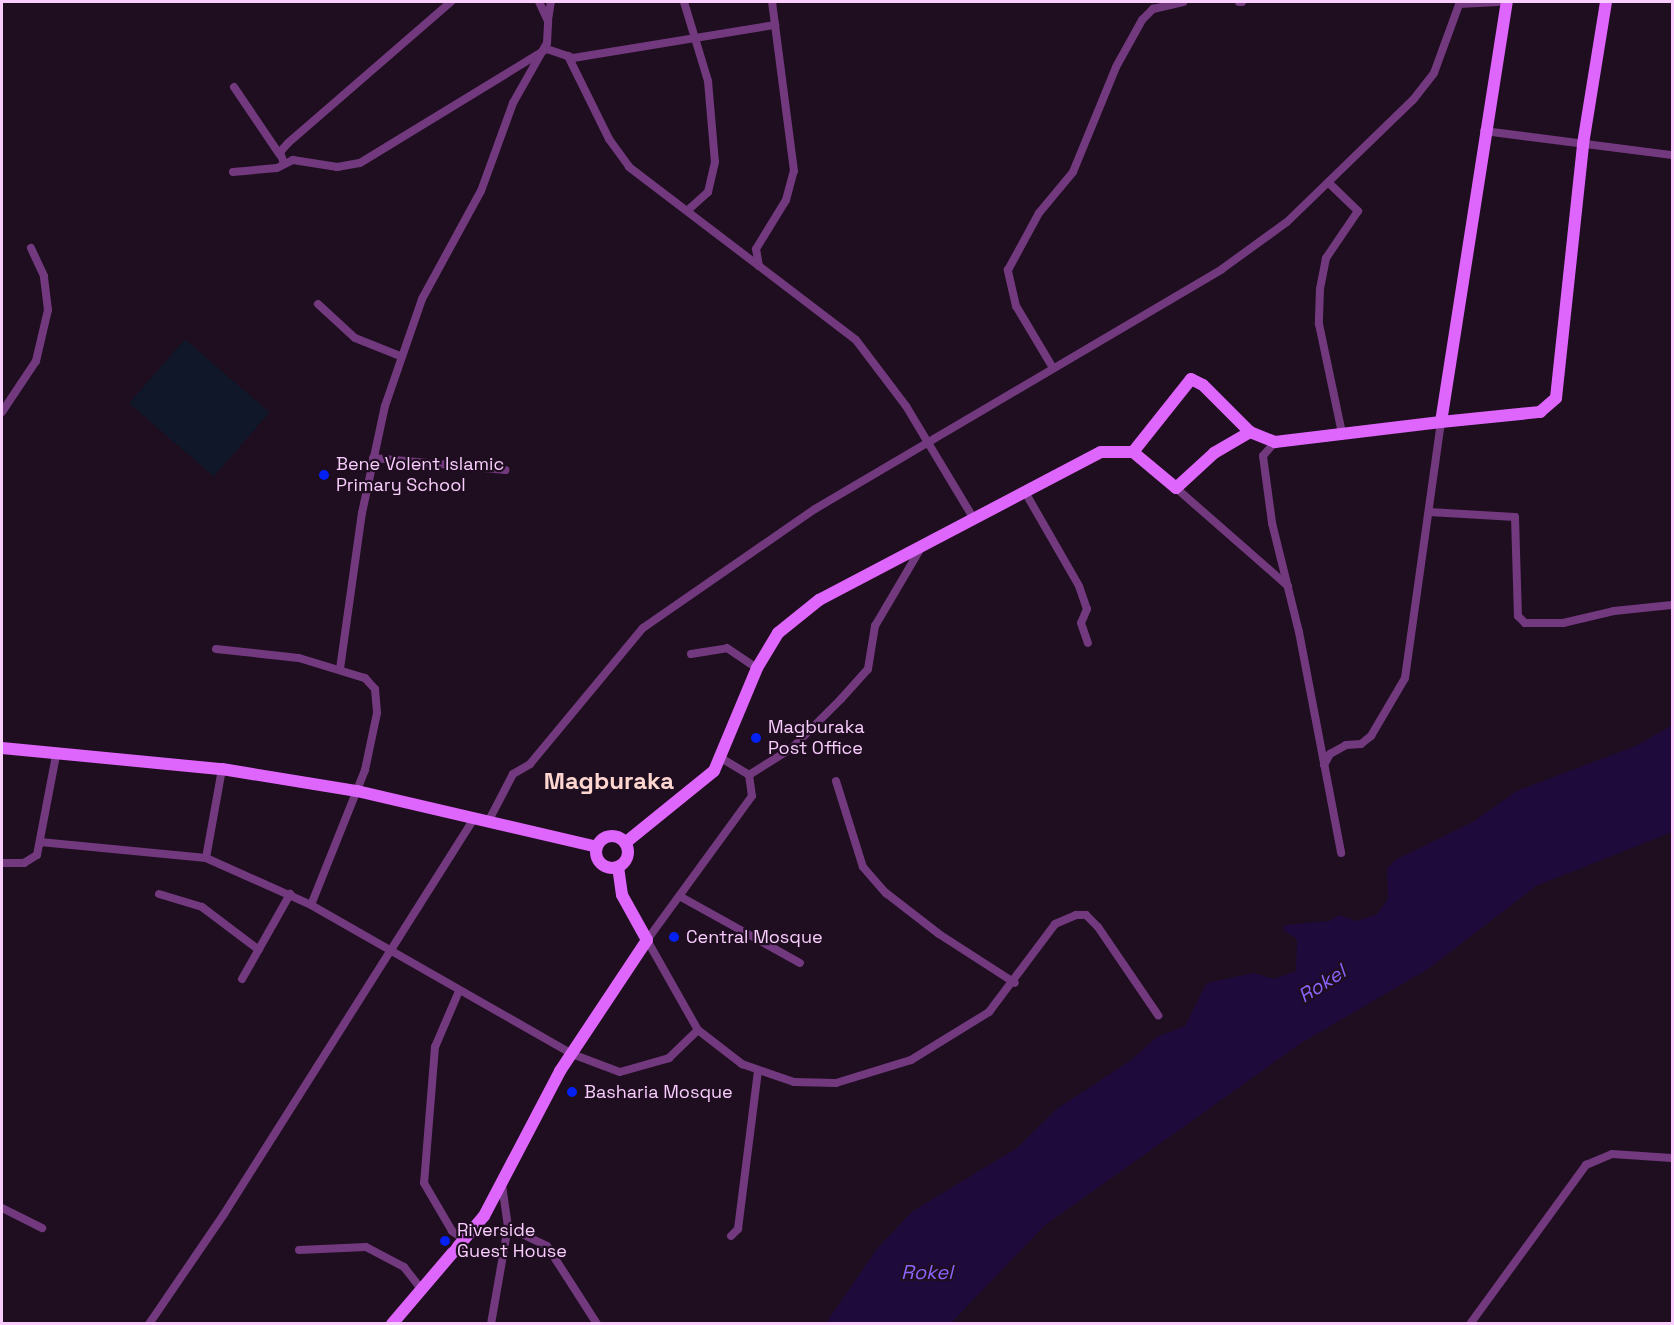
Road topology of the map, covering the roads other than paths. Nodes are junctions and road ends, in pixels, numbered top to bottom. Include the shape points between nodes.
1 (451, 2) edge
2 (539, 2) edge
3 (551, 2) edge
4 (684, 2) edge
5 (772, 2) edge
6 (1184, 2) edge
7 (1498, 2) edge
8 (1507, 2) edge
9 (1606, 2) edge
10 (1459, 3) edge
11 (548, 21) junction
12 (775, 26) junction
13 (698, 39) junction
14 (539, 52) junction
15 (568, 56) junction
16 (234, 87) dead end
17 (1484, 131) junction
18 (1583, 144) junction
19 (1672, 155) edge
20 (284, 164) junction
21 (233, 172) dead end
22 (1330, 184) junction
23 (689, 209) junction
24 (31, 248) dead end
25 (759, 266) junction
26 (318, 304) dead end
27 (400, 356) junction
28 (1053, 368) junction
29 (2, 412) edge
30 (1441, 422) junction
31 (1250, 432) junction
32 (1342, 433) junction
33 (1275, 442) junction
34 (930, 444) junction
35 (1134, 452) junction
36 (373, 459) junction
37 (505, 470) dead end
38 (1176, 488) junction
39 (1024, 492) junction
40 (1429, 512) junction
41 (974, 519) junction
42 (921, 548) junction
43 (1288, 586) junction
44 (1672, 605) edge
45 (1088, 643) dead end
46 (216, 649) dead end
47 (692, 654) dead end
48 (757, 668) junction
49 (340, 669) junction
50 (2, 748) edge
51 (57, 755) junction
52 (721, 758) junction
53 (1324, 765) junction
54 (222, 769) junction
55 (749, 776) junction
56 (836, 781) dead end
57 (357, 790) junction
58 (473, 820) junction
59 (488, 822) junction
60 (40, 842) junction
61 (625, 843) junction
62 (597, 847) junction
63 (1341, 853) dead end
64 (206, 858) junction
65 (2, 863) edge
66 (618, 867) junction
67 (159, 894) dead end
68 (290, 894) junction
69 (681, 897) junction
70 (311, 905) junction
71 (647, 940) junction
72 (389, 948) junction
73 (259, 950) junction
74 (800, 963) dead end
75 (242, 979) dead end
76 (1015, 983) junction
77 (459, 991) junction
78 (1158, 1015) dead end
79 (698, 1030) junction
80 (572, 1054) junction
81 (758, 1071) junction
82 (1672, 1158) edge
83 (502, 1185) junction
84 (2, 1209) edge
85 (508, 1227) junction
86 (42, 1228) dead end
87 (731, 1236) dead end
88 (465, 1240) junction
89 (299, 1250) dead end
90 (421, 1289) junction
91 (149, 1323) edge
92 (392, 1323) edge
93 (491, 1323) edge
94 (597, 1323) edge
95 (1470, 1323) edge

1 - 20 street via 284,148 280,152
2 - 11 street
3 - 11 street
4 - 13 street
5 - 12 street
6 - 28 street via 1153,9 1142,20 1116,67 1073,172 1039,213 1008,270 1016,306
7 - 10 street
8 - 17 street
9 - 18 street
10 - 22 street via 1434,73
11 - 14 street via 547,42
12 - 13 street
12 - 25 street via 794,171 786,200 756,249
13 - 15 street
13 - 23 street via 708,81 715,162 708,192
14 - 15 street via 554,50
14 - 20 street via 360,163 337,167 293,160
14 - 27 street via 513,103 481,191 422,298
15 - 23 street via 609,140 629,167
16 - 20 street via 275,143
17 - 18 street
17 - 30 street
18 - 19 street
18 - 30 street via 1556,398 1540,412
20 - 21 street
22 - 28 street via 1222,269
22 - 32 street via 1358,211 1326,258 1320,289 1319,324
23 - 25 street
24 - 29 street via 44,276 48,310 36,361
25 - 34 street via 856,340
26 - 27 street via 355,339
27 - 36 street
28 - 34 street
30 - 32 street
30 - 40 street
31 - 33 street
31 - 35 street via 1203,385 1191,379 1183,384
31 - 38 street via 1214,453
32 - 33 street
33 - 43 street via 1263,456
34 - 41 street
34 - 59 street via 815,509 643,628 538,755 513,774
35 - 38 street
35 - 39 street via 1101,452
36 - 37 street
36 - 49 street
38 - 43 street
39 - 41 street
39 - 45 street via 1079,586 1087,609 1081,623
40 - 44 street via 1515,517 1518,609 1526,623 1563,623
40 - 53 street via 1405,678 1371,736 1361,744 1346,745 1330,754
41 - 42 street
42 - 48 street via 854,580 797,616 778,633
42 - 55 street via 875,626 868,669 792,748
43 - 53 street
46 - 49 street via 299,658
47 - 48 street via 727,648
48 - 52 street
49 - 57 street via 365,678 375,689 377,713
50 - 51 street
51 - 54 street
51 - 60 street
52 - 55 street
52 - 61 street via 714,771
53 - 63 street
54 - 57 street
54 - 64 street
55 - 69 street via 752,796
56 - 76 street via 863,867 886,892 939,934
57 - 58 street
57 - 70 street
58 - 59 street
58 - 72 street
59 - 62 street
60 - 64 street
60 - 65 street via 31,860
61 - 62 street via 608,837
61 - 66 street via 628,857
62 - 66 street via 602,864
64 - 68 street
66 - 71 street via 622,895
67 - 73 street via 202,907
68 - 70 street
68 - 73 street
69 - 71 street
69 - 74 street
70 - 72 street
71 - 79 street
71 - 80 street
72 - 77 street
72 - 91 street via 224,1214
73 - 75 street
76 - 78 street via 1055,924 1066,917 1086,915 1141,984
76 - 81 street via 969,1028 887,1070 836,1083 794,1082
77 - 80 street
77 - 88 street via 435,1047 424,1183 446,1222
79 - 80 street via 669,1058 628,1072
79 - 81 street
80 - 83 street via 526,1133
81 - 87 street via 738,1229
82 - 95 street via 1612,1154 1586,1165
83 - 85 street
83 - 88 street
84 - 86 street
85 - 93 street
85 - 94 street via 547,1246
88 - 90 street
89 - 90 street via 366,1247 404,1267
90 - 92 street

